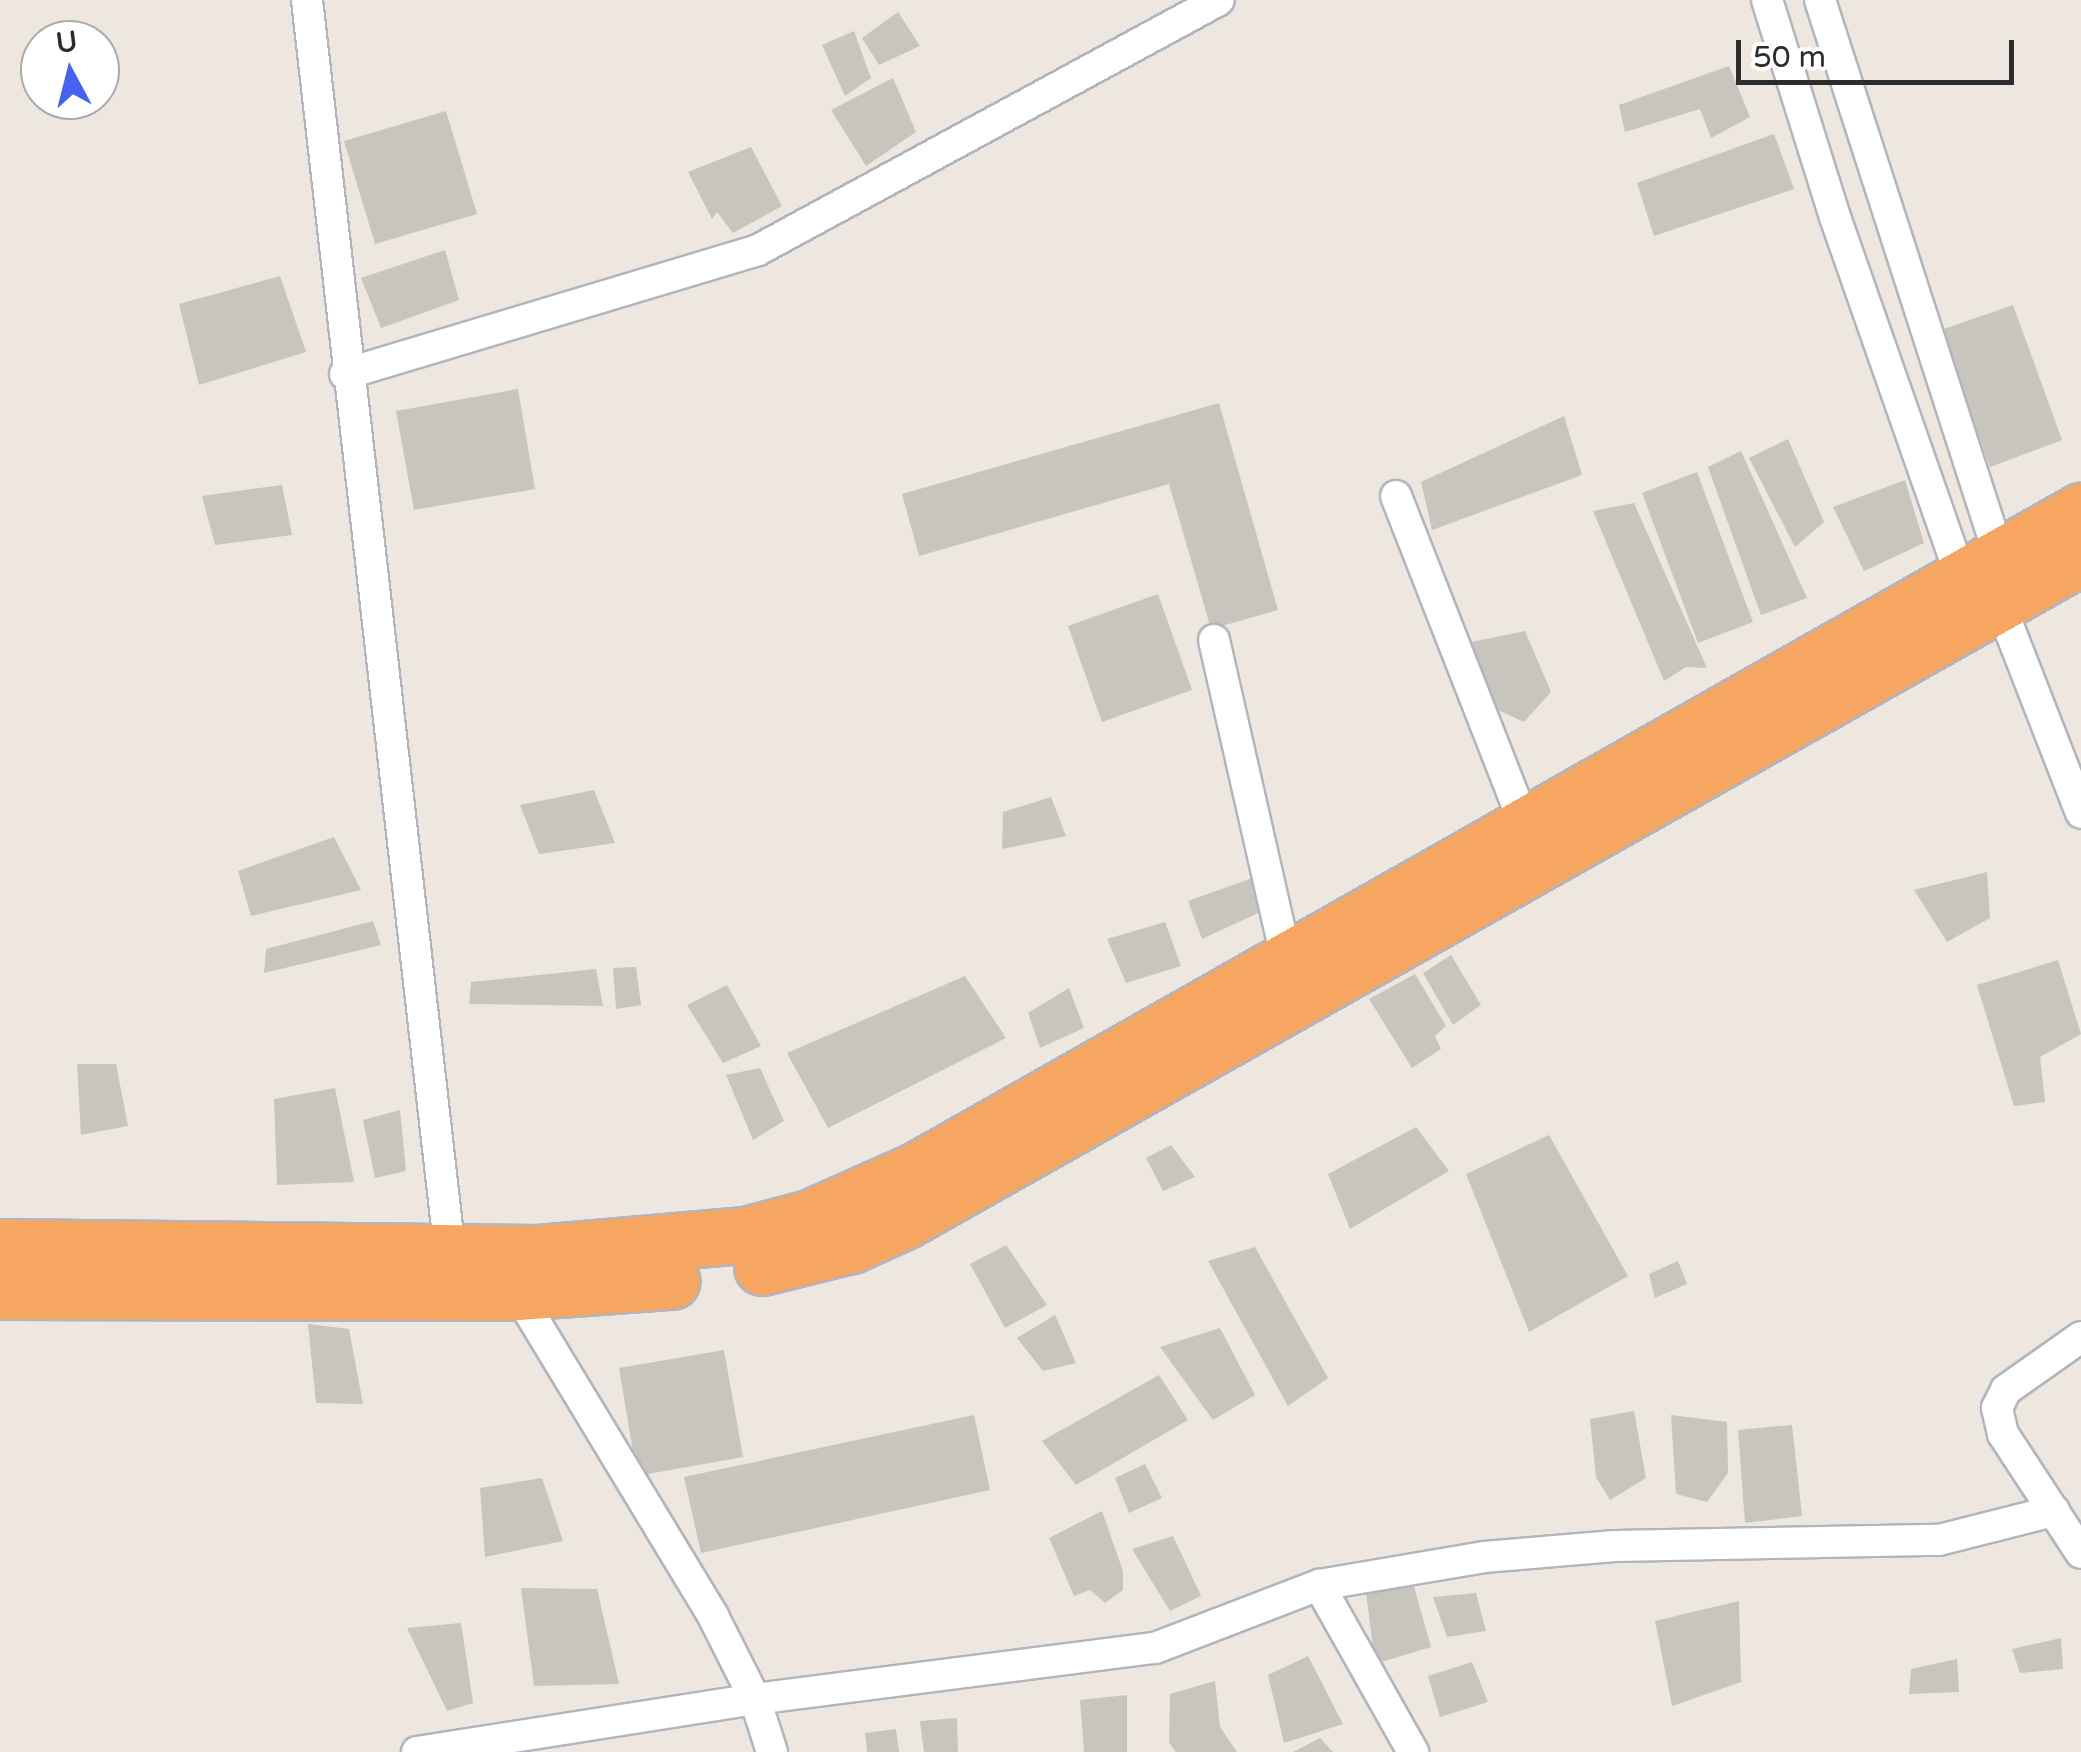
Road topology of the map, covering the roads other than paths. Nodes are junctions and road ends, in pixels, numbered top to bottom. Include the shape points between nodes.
1 (307, 0) edge
2 (1219, 0) edge
3 (1767, 0) edge
4 (1820, 0) edge
5 (345, 374) junction
6 (1396, 496) dead end
7 (2081, 511) edge
8 (2081, 556) edge
9 (1987, 580) junction
10 (1214, 640) dead end
11 (2081, 813) edge
12 (1524, 823) junction
13 (1291, 980) junction
14 (0, 1247) edge
15 (450, 1254) junction
16 (0, 1291) edge
17 (517, 1292) junction
18 (2081, 1337) edge
19 (2054, 1511) junction
20 (2081, 1553) edge
21 (1320, 1585) junction
22 (754, 1699) junction
23 (417, 1752) edge
24 (772, 1752) edge
25 (1413, 1752) edge

1 - 5 street
2 - 5 street via 758,250
3 - 9 street via 1835,217
4 - 9 street
5 - 15 street
6 - 12 street
7 - 9 highway
8 - 9 highway
9 - 11 street
9 - 12 highway
9 - 13 highway
10 - 13 street
12 - 13 highway
13 - 15 highway via 918,1170 809,1218 745,1235 639,1247
13 - 17 highway via 851,1245 690,1279
14 - 15 highway
16 - 17 highway
17 - 22 street via 712,1616
18 - 19 street via 2006,1390 1997,1408 2003,1434
19 - 20 street
19 - 21 street via 1939,1540 1615,1546 1484,1557
21 - 22 street via 1155,1648
21 - 25 street
22 - 23 street
22 - 24 street

